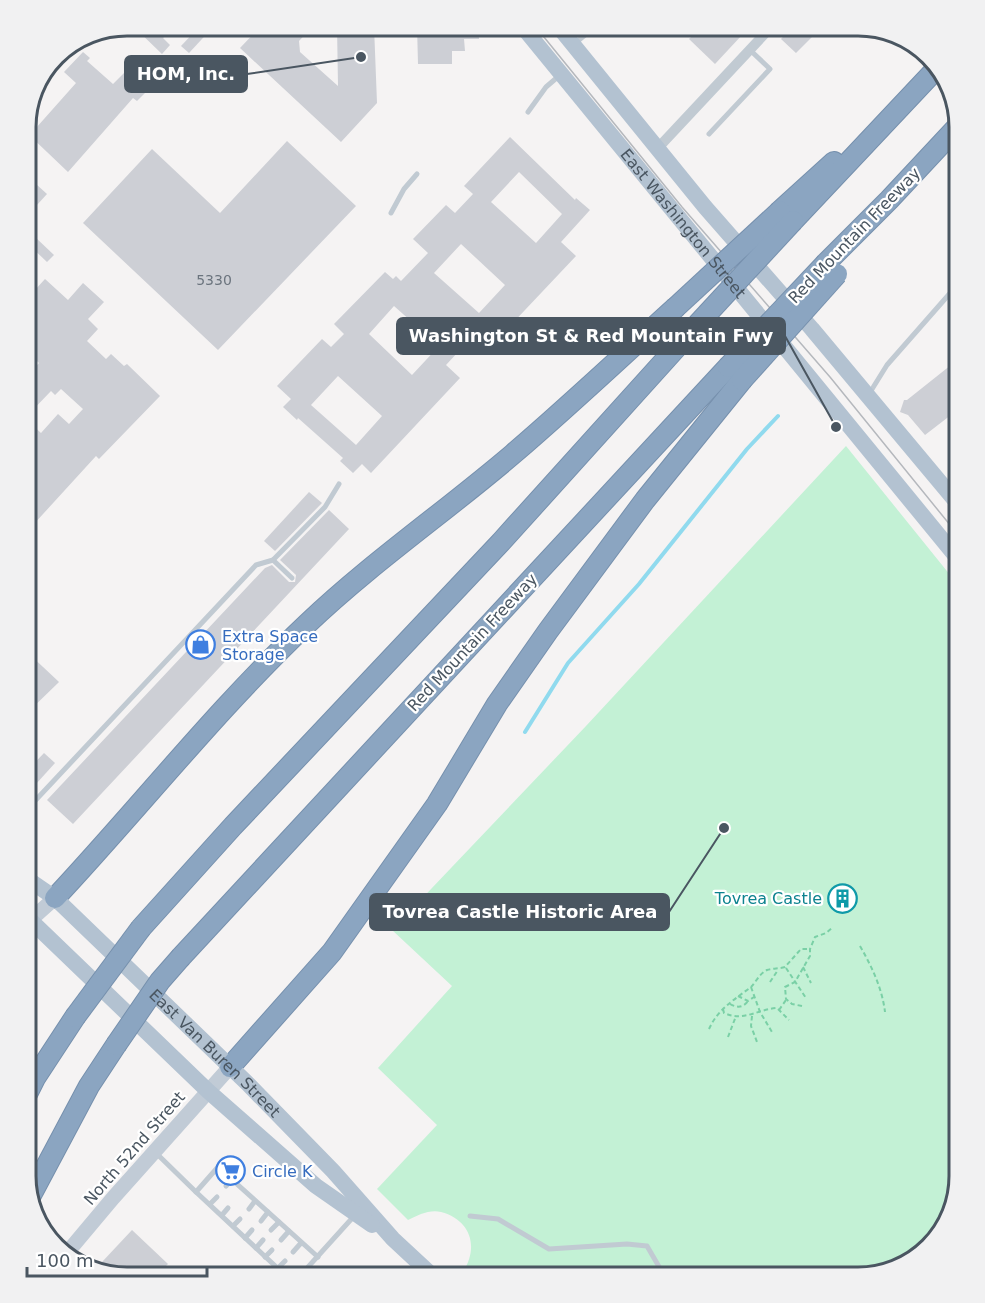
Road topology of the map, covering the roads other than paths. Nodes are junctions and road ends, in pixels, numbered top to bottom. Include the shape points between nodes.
1 (530, 36) edge
2 (566, 36) edge
3 (584, 36) edge
4 (763, 36) edge
5 (573, 45) junction
6 (750, 50) junction
7 (562, 74) junction
8 (932, 74) edge
9 (528, 112) dead end
10 (709, 134) dead end
11 (949, 136) edge
12 (657, 149) junction
13 (417, 174) dead end
14 (391, 213) dead end
15 (786, 216) junction
16 (949, 295) edge
17 (735, 374) junction
18 (868, 396) junction
19 (339, 484) dead end
20 (949, 492) edge
21 (949, 547) edge
22 (273, 560) junction
23 (292, 578) dead end
24 (36, 800) edge
25 (36, 885) edge
26 (56, 898) junction
27 (36, 913) edge
28 (36, 929) edge
29 (230, 1067) junction
30 (36, 1076) edge
31 (208, 1091) junction
32 (155, 1152) junction
33 (232, 1179) junction
34 (37, 1184) edge
35 (226, 1186) dead end
36 (244, 1190) junction
37 (196, 1192) junction
38 (217, 1197) dead end
39 (237, 1197) dead end
40 (255, 1201) junction
41 (210, 1204) junction
42 (228, 1208) dead end
43 (249, 1209) dead end
44 (268, 1212) junction
45 (357, 1214) junction
46 (222, 1215) junction
47 (470, 1216) dead end
48 (240, 1219) dead end
49 (261, 1221) dead end
50 (279, 1222) junction
51 (233, 1226) junction
52 (252, 1230) dead end
53 (271, 1230) dead end
54 (289, 1231) junction
55 (245, 1238) junction
56 (281, 1239) dead end
57 (393, 1239) junction
58 (263, 1240) dead end
59 (301, 1242) junction
60 (72, 1247) edge
61 (256, 1248) junction
62 (272, 1250) dead end
63 (293, 1252) dead end
64 (265, 1257) junction
65 (318, 1257) junction
66 (285, 1261) dead end
67 (276, 1267) edge
68 (280, 1267) edge
69 (308, 1267) edge
70 (423, 1267) edge
71 (659, 1267) edge

1 - 7 main road, East Washington Street
2 - 5 main road, East Washington Street
3 - 5 lane
4 - 6 street
5 - 12 main road, East Washington Street
6 - 10 lane via 770,69
6 - 12 street
7 - 9 lane via 546,87
7 - 21 main road, East Washington Street
8 - 15 highway
11 - 17 highway, Red Mountain Freeway, bridge
12 - 18 main road, East Washington Street
13 - 14 lane
15 - 26 highway, bridge via 675,308 513,454 309,622 216,717
15 - 30 highway, bridge via 695,327 501,542 141,928
16 - 18 lane via 887,365
17 - 29 highway via 548,630 497,704 437,804 332,952
17 - 34 highway, Red Mountain Freeway, bridge via 160,981 89,1086
18 - 20 main road, East Washington Street
19 - 22 lane via 325,507
22 - 23 lane
22 - 24 lane via 256,565
25 - 26 main road, East Van Buren Street
26 - 27 main road
26 - 29 main road, East Van Buren Street
28 - 31 main road, East Van Buren Street
29 - 31 main road, North 52nd Street
29 - 57 main road, East Van Buren Street via 333,1171
31 - 32 main road, North 52nd Street
31 - 45 main road, East Van Buren Street via 316,1186
32 - 37 lane
32 - 60 main road, North 52nd Street
33 - 35 lane
33 - 36 lane
33 - 37 lane via 218,1167
36 - 39 lane
36 - 40 lane
37 - 41 lane
38 - 41 lane
40 - 43 lane
40 - 44 lane
41 - 46 lane
42 - 46 lane
44 - 49 lane
44 - 50 lane
45 - 57 main road, East Van Buren Street
45 - 65 lane
46 - 51 lane
47 - 71 lane via 498,1219 549,1249 647,1245
48 - 51 lane
50 - 53 lane
50 - 54 lane
51 - 55 lane
52 - 55 lane
54 - 56 lane
54 - 59 lane
55 - 61 lane
57 - 70 main road, East Van Buren Street
58 - 61 lane
59 - 63 lane
59 - 65 lane
61 - 64 lane
62 - 64 lane
64 - 67 lane
65 - 69 lane
66 - 68 lane

